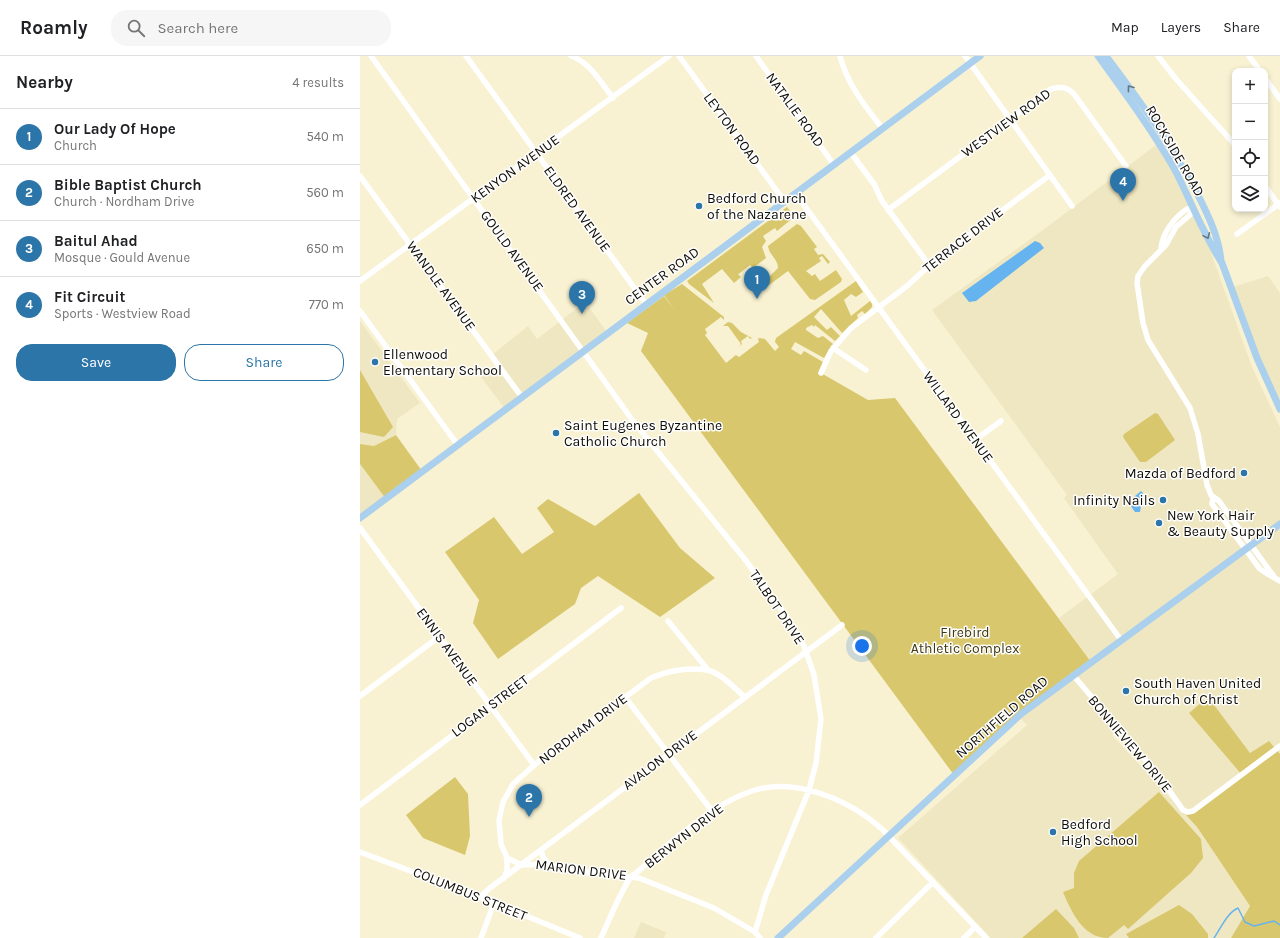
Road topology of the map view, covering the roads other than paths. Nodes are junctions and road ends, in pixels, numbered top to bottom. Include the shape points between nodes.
1 (371, 56) edge
2 (466, 56) edge
3 (571, 56) edge
4 (669, 56) edge
5 (679, 56) edge
6 (756, 56) edge
7 (840, 56) edge
8 (965, 56) edge
9 (980, 56) edge
10 (1098, 56) edge
11 (1106, 56) edge
12 (1158, 56) edge
13 (1249, 56) edge
14 (970, 63) junction
15 (1258, 68) edge
16 (1268, 82) edge
17 (612, 98) junction
18 (1280, 99) edge
19 (1010, 120) junction
20 (882, 128) junction
21 (1232, 142) edge
22 (536, 153) junction
23 (851, 153) junction
24 (834, 165) junction
25 (1126, 166) dead end
26 (1050, 175) junction
27 (360, 176) edge
28 (1268, 190) edge
29 (796, 194) junction
30 (474, 198) junction
31 (785, 202) junction
32 (1202, 204) junction
33 (1279, 204) edge
34 (1072, 206) dead end
35 (1192, 209) junction
36 (888, 210) junction
37 (1237, 234) dead end
38 (411, 244) junction
39 (1222, 263) junction
40 (929, 265) junction
41 (360, 280) edge
42 (646, 304) junction
43 (878, 307) junction
44 (360, 311) edge
45 (833, 348) junction
46 (583, 350) junction
47 (866, 370) dead end
48 (821, 372) dead end
49 (521, 396) junction
50 (1280, 409) edge
51 (1002, 421) dead end
52 (975, 440) junction
53 (457, 444) junction
54 (360, 518) edge
55 (1280, 524) edge
56 (360, 528) edge
57 (1248, 548) junction
58 (1277, 579) edge
59 (621, 608) dead end
60 (668, 621) dead end
61 (842, 625) dead end
62 (440, 636) junction
63 (1121, 640) junction
64 (806, 651) junction
65 (696, 657) junction
66 (690, 670) junction
67 (708, 670) junction
68 (1073, 675) junction
69 (360, 696) edge
70 (625, 697) junction
71 (745, 697) junction
72 (491, 706) junction
73 (1280, 746) edge
74 (1280, 752) edge
75 (669, 753) junction
76 (1272, 753) junction
77 (534, 765) junction
78 (809, 790) junction
79 (360, 805) edge
80 (712, 811) junction
81 (889, 836) junction
82 (541, 850) junction
83 (360, 852) edge
84 (507, 858) junction
85 (522, 864) junction
86 (549, 865) junction
87 (631, 876) junction
88 (504, 878) junction
89 (933, 882) junction
90 (480, 897) junction
91 (494, 903) junction
92 (975, 927) junction
93 (755, 932) junction
94 (481, 938) edge
95 (580, 938) edge
96 (602, 938) edge
97 (760, 938) edge
98 (778, 938) edge
99 (876, 938) edge
100 (964, 938) edge
101 (986, 938) edge

1 - 30 street, GOULD AVENUE
2 - 22 street, ELDRED AVENUE
3 - 17 street via 590,67
4 - 17 street, KENYON AVENUE
5 - 31 street, LEYTON ROAD
6 - 24 street, NATALIE ROAD
7 - 20 street via 858,96
8 - 14 street
9 - 14 main road, CENTER ROAD
10 - 35 main road, ROCKSIDE ROAD via 1160,147
32 -> 11 main road, ROCKSIDE ROAD via 1159,128
12 - 21 street
13 - 15 street
14 - 19 street
14 - 20 main road, CENTER ROAD
16 - 18 street
17 - 22 street, KENYON AVENUE
19 - 25 street, WESTVIEW ROAD via 1051,89 1063,87 1075,95
19 - 26 street
19 - 36 street, WESTVIEW ROAD
20 - 23 main road, CENTER ROAD
22 - 30 street, KENYON AVENUE
22 - 42 street, ELDRED AVENUE
23 - 24 main road, CENTER ROAD
23 - 36 street via 874,184
24 - 29 main road, CENTER ROAD
26 - 34 street
26 - 40 street, TERRACE DRIVE
27 - 38 street, WANDLE AVENUE
28 - 33 street
29 - 31 main road, CENTER ROAD
29 - 43 street, WILLARD AVENUE
30 - 38 street, KENYON AVENUE
30 - 46 street, GOULD AVENUE
31 - 42 main road, CENTER ROAD
32 - 35 street
32 - 39 main road, ROCKSIDE ROAD via 1220,244
33 - 37 street
35 -> 39 main road, ROCKSIDE ROAD
35 - 57 street via 1191,214 1176,227 1166,244 1138,276 1143,323 1152,349 1190,408 1209,490 1213,498 1219,501
36 - 40 street
38 - 41 street, KENYON AVENUE
38 - 49 street, WANDLE AVENUE
39 - 50 main road, ROCKSIDE ROAD via 1257,358
40 - 43 street, TERRACE DRIVE via 907,286
42 - 46 main road, CENTER ROAD
43 - 45 street, TERRACE DRIVE via 851,328
43 - 52 street, WILLARD AVENUE
44 - 53 street
45 - 47 street
45 - 48 street, TERRACE DRIVE
46 - 49 main road, CENTER ROAD
46 - 64 street, TALBOT DRIVE via 633,421 747,562 791,623
49 - 53 main road, CENTER ROAD
51 - 52 street
52 - 63 street, WILLARD AVENUE
53 - 54 main road, CENTER ROAD
55 - 57 main road, NORTHFIELD ROAD
56 - 62 street, ENNIS AVENUE
57 - 58 street
57 - 63 main road, NORTHFIELD ROAD
59 - 72 street, LOGAN STREET
60 - 65 street
61 - 64 street, AVALON DRIVE
62 - 69 street
62 - 72 street, ENNIS AVENUE
63 - 68 main road, NORTHFIELD ROAD
64 - 71 street, AVALON DRIVE
64 - 78 street, TALBOT DRIVE via 815,681 821,719 816,763
65 - 66 street via 696,663
65 - 67 street
66 - 67 street, NORDHAM DRIVE
66 - 70 street, NORDHAM DRIVE via 662,673
67 - 71 street
68 - 76 street, BONNIEVIEW DRIVE via 1160,777 1183,810 1188,812 1193,811
68 - 81 main road, NORTHFIELD ROAD via 1018,716
70 - 75 street
70 - 77 street, NORDHAM DRIVE
71 - 75 street, AVALON DRIVE
72 - 77 street, ENNIS AVENUE
72 - 79 street, LOGAN STREET
73 - 76 street
74 - 76 street
75 - 80 street
75 - 82 street, AVALON DRIVE
77 - 84 street, NORDHAM DRIVE via 513,784 503,802 498,820 501,844
78 - 80 street, BERWYN DRIVE via 772,787 753,790
78 - 81 street, BERWYN DRIVE via 867,816
78 - 93 street, TALBOT DRIVE via 766,894
80 - 87 street, BERWYN DRIVE
81 - 89 street, BERWYN DRIVE
81 - 98 main road, NORTHFIELD ROAD
82 - 85 street, AVALON DRIVE
82 - 86 street
83 - 90 street, COLUMBUS STREET
84 - 85 street, MARION DRIVE
84 - 88 street, NORDHAM DRIVE
85 - 86 street, MARION DRIVE
85 - 88 street, AVALON DRIVE
86 - 87 street, MARION DRIVE via 570,870
87 - 93 street, MARION DRIVE via 714,908
87 - 96 street, BERWYN DRIVE via 613,909
88 - 90 street, AVALON DRIVE
89 - 92 street, BERWYN DRIVE
89 - 99 street
90 - 91 street, COLUMBUS STREET
91 - 94 street
91 - 95 street, COLUMBUS STREET
92 - 100 street
92 - 101 street, BERWYN DRIVE
93 - 97 street, MARION DRIVE

